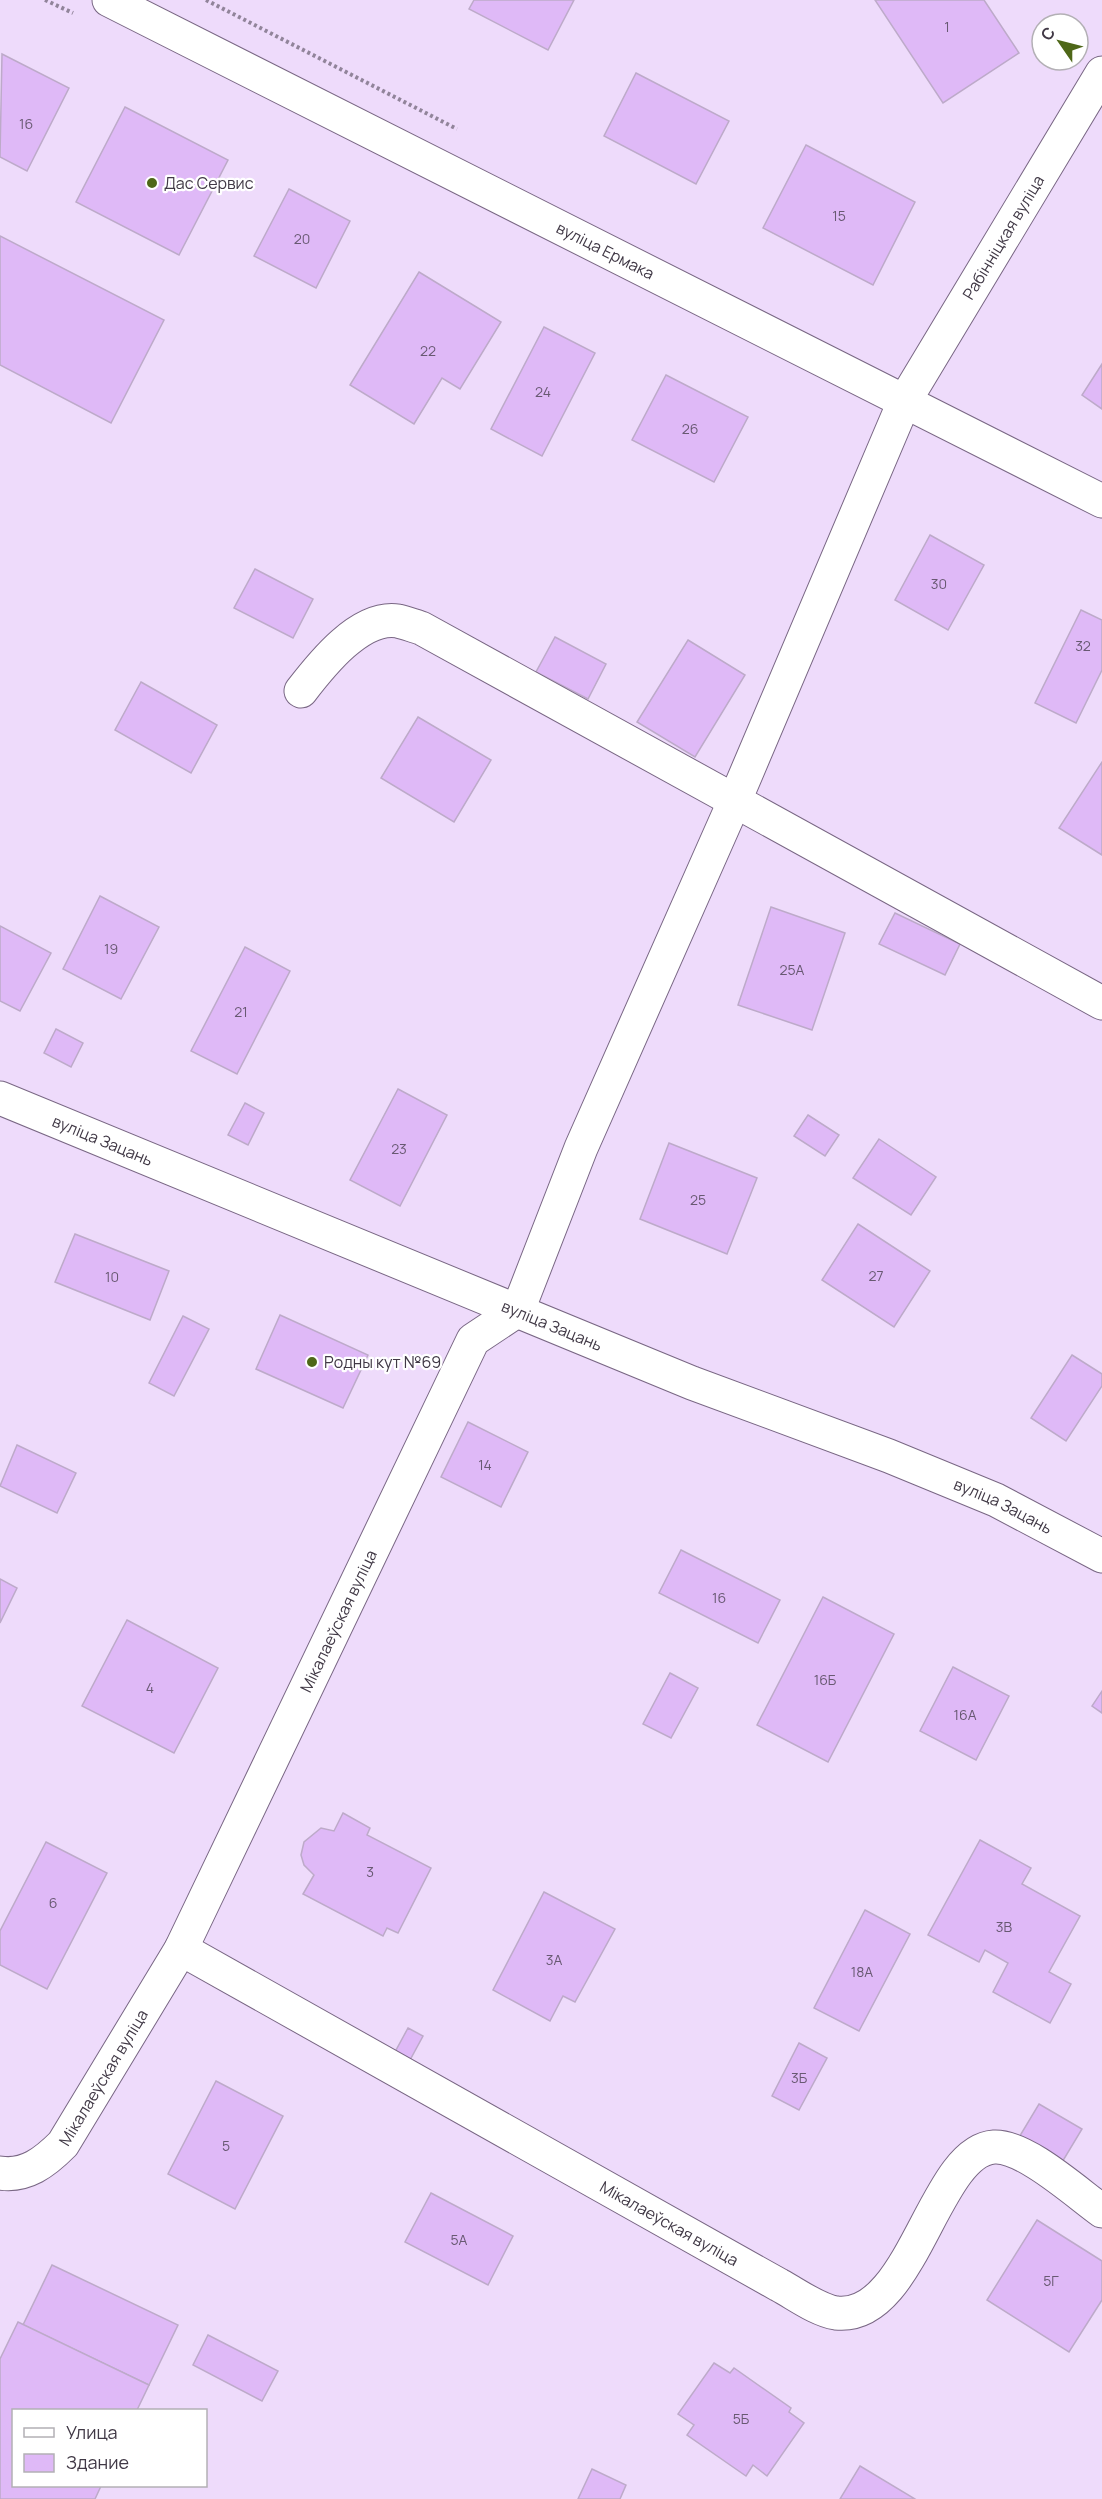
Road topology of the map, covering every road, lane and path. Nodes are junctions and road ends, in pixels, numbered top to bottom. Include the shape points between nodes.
1 (109, 0) edge
2 (1102, 73) edge
3 (904, 402) junction
4 (1102, 501) edge
5 (301, 691) dead end
6 (735, 800) junction
7 (1102, 1003) edge
8 (0, 1098) edge
9 (518, 1310) junction
10 (1102, 1556) edge
11 (181, 1949) junction
12 (0, 2173) edge
13 (1102, 2211) edge

1 - 3 street, вуліца Ермака
2 - 3 street, Рабінніцкая вуліца
3 - 4 street, вуліца Ермака
3 - 6 street, Рабінніцкая вуліца
5 - 6 street via 322,664 356,634 376,624 396,621 421,628
6 - 7 street
6 - 9 street, Рабінніцкая вуліца via 581,1148
8 - 9 street, вуліца Зацань
9 - 10 street, вуліца Зацань via 692,1383 996,1500
9 - 11 street, Мікалаеўская вуліца via 473,1340
11 - 12 street, Мікалаеўская вуліца via 63,2144 31,2169 20,2174
11 - 13 street, Мікалаеўская вуліца via 779,2285 836,2313 863,2310 884,2296 954,2176 972,2155 982,2150 1006,2149 1032,2161

